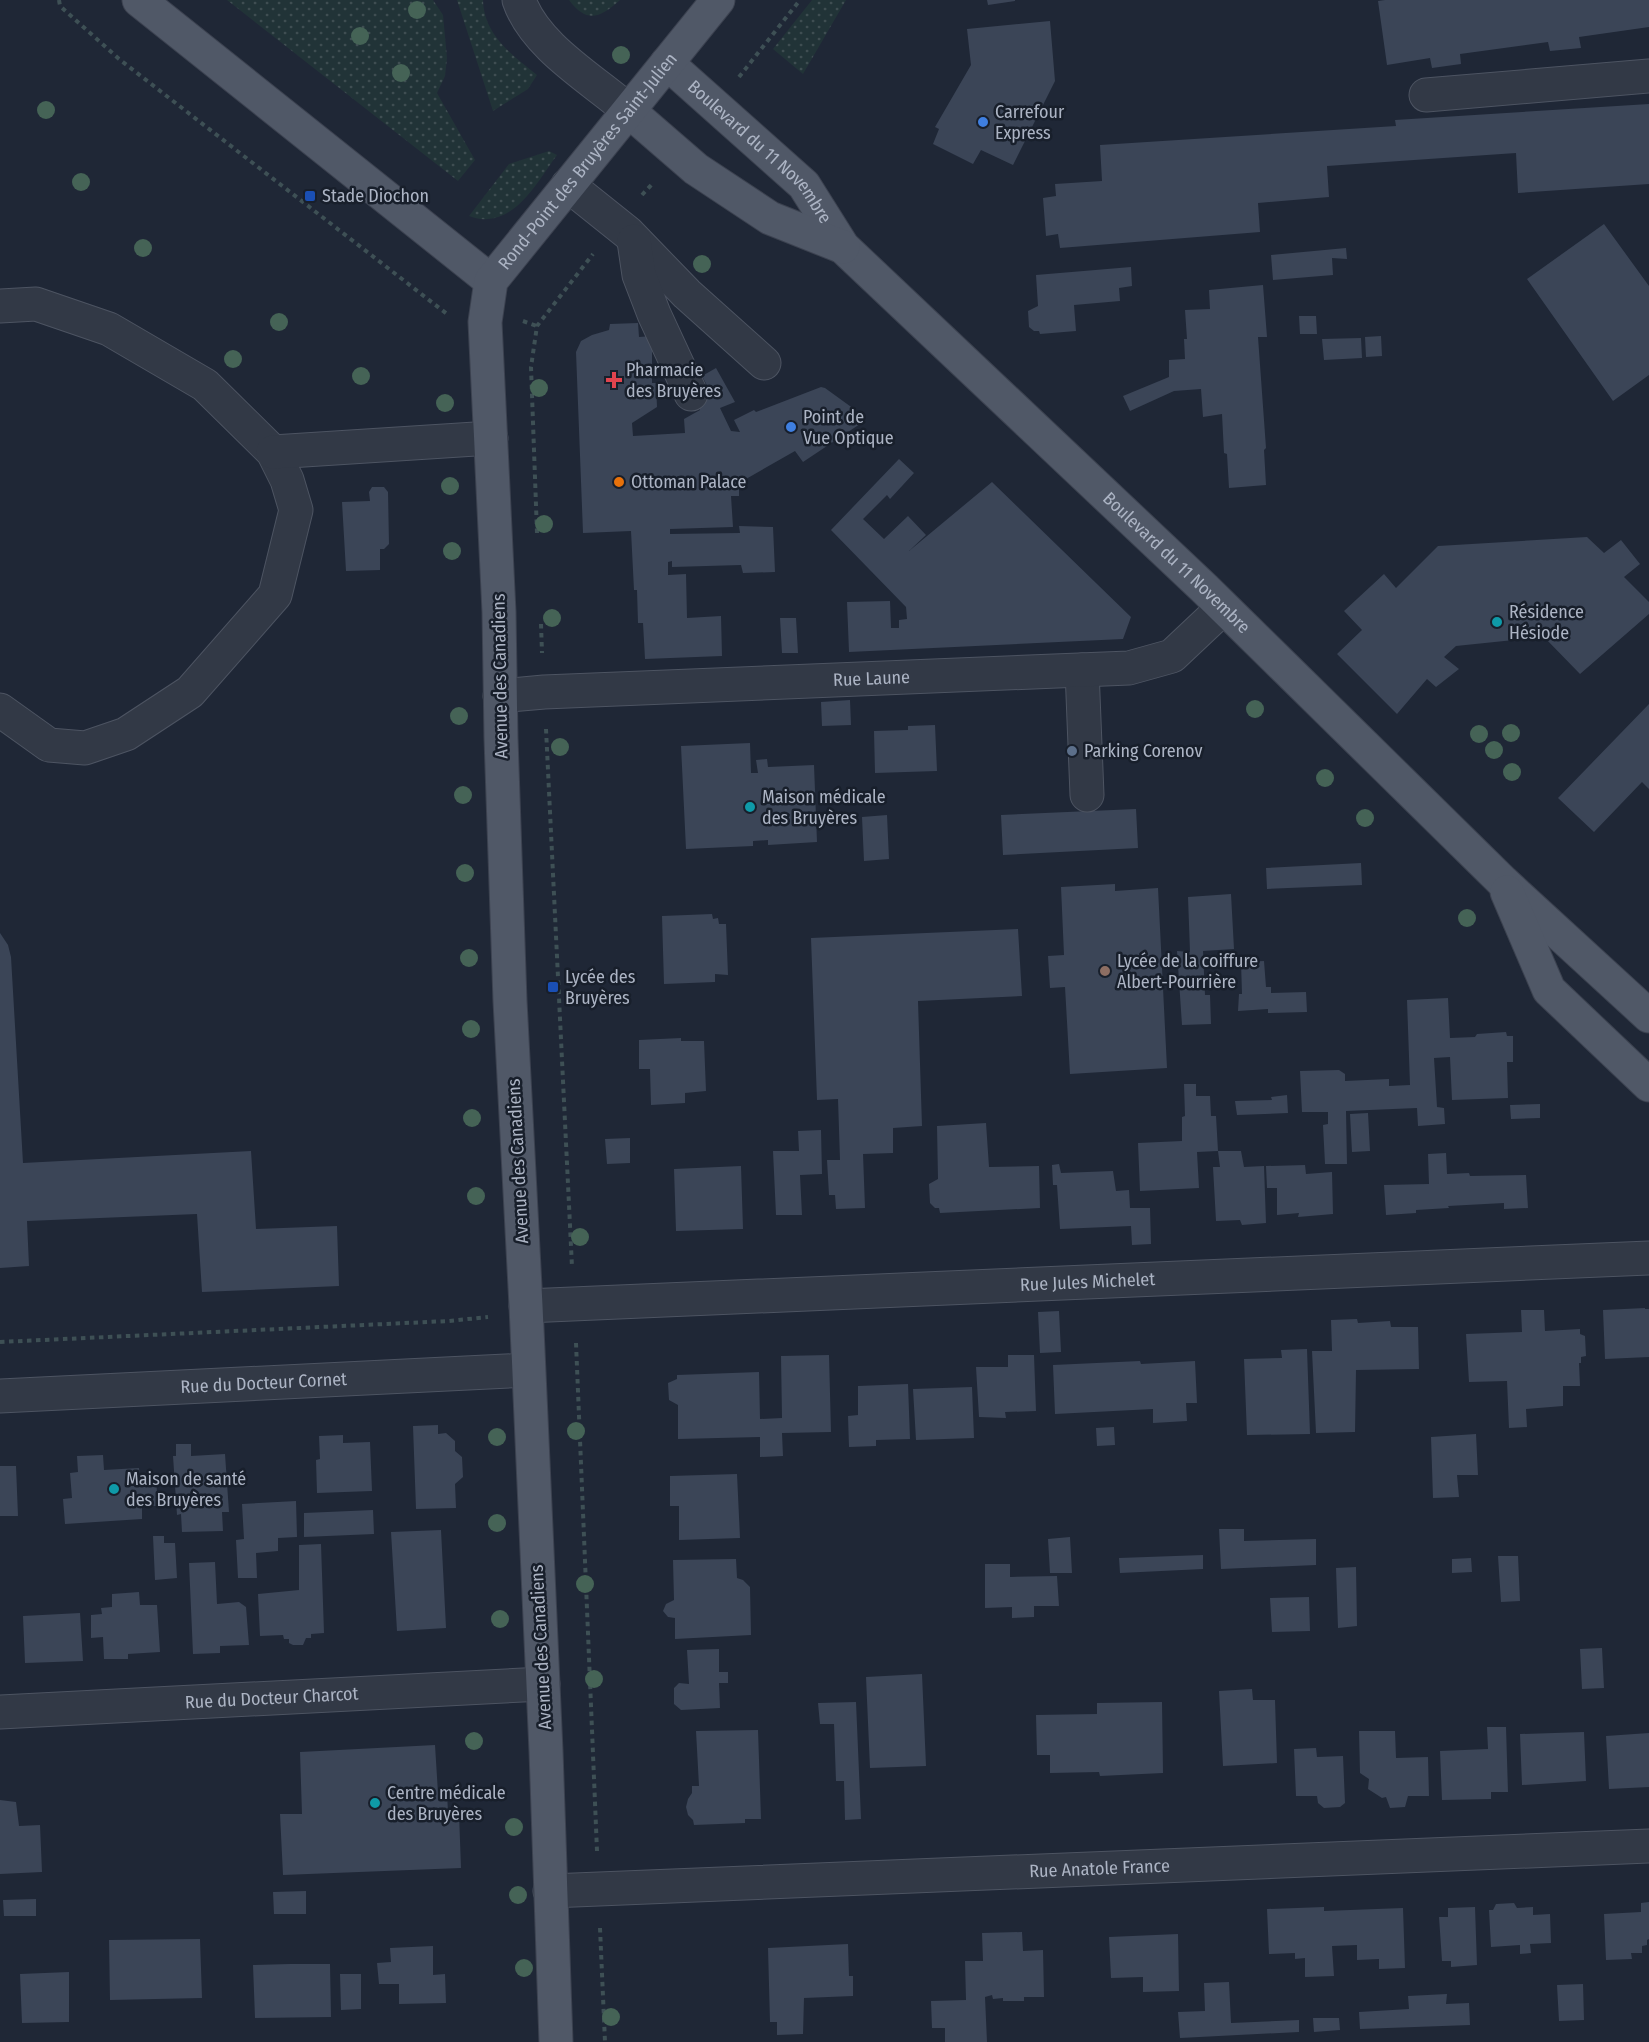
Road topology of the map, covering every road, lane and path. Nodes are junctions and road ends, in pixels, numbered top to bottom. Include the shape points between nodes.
1 (59, 0) edge
2 (139, 0) edge
3 (519, 0) edge
4 (718, 0) edge
5 (800, 0) edge
6 (667, 63) junction
7 (1649, 76) edge
8 (1426, 95) dead end
9 (717, 106) junction
10 (629, 111) junction
11 (568, 185) junction
12 (634, 241) junction
13 (843, 247) junction
14 (491, 281) junction
15 (0, 306) edge
16 (485, 322) junction
17 (764, 363) dead end
18 (692, 394) dead end
19 (491, 438) junction
20 (273, 452) junction
21 (538, 540) dead end
22 (1223, 608) junction
23 (541, 622) dead end
24 (1082, 670) junction
25 (544, 692) junction
26 (500, 696) junction
27 (0, 710) edge
28 (1087, 795) dead end
29 (1503, 882) junction
30 (1649, 1016) edge
31 (1649, 1085) edge
32 (1649, 1258) edge
33 (574, 1304) junction
34 (526, 1306) junction
35 (449, 1321) dead end
36 (0, 1342) edge
37 (528, 1370) junction
38 (0, 1396) edge
39 (543, 1684) junction
40 (0, 1712) edge
41 (1649, 1845) edge
42 (599, 1889) junction
43 (550, 1891) junction
44 (556, 2042) edge
45 (605, 2042) edge

1 - 16 path via 77,23 119,59 441,310 459,322
2 - 14 main road, Rond-Point des Bruyères Saint-Julien
3 - 10 street via 544,41
4 - 6 main road, Rond-Point des Bruyères Saint-Julien
5 - 9 path
6 - 9 main road, Boulevard du 11 Novembre
6 - 10 main road, Rond-Point des Bruyères Saint-Julien
7 - 8 street
9 - 13 main road, Boulevard du 11 Novembre via 804,185
10 - 11 main road, Rond-Point des Bruyères Saint-Julien
10 - 13 main road, Boulevard du 11 Novembre via 696,169 770,218
11 - 12 street
11 - 14 main road, Rond-Point des Bruyères Saint-Julien
12 - 17 street
12 - 18 street via 639,275
13 - 22 main road, Boulevard du 11 Novembre
14 - 16 main road, Avenue des Canadiens
15 - 20 street via 36,304 109,329 205,385
16 - 19 main road, Avenue des Canadiens
16 - 21 path via 520,319 537,326 531,368
19 - 20 street
19 - 26 main road, Avenue des Canadiens
20 - 27 street via 296,510 275,595 190,692 126,734 85,748 49,745
22 - 24 street, Rue Laune via 1172,656 1129,668
22 - 29 main road, Boulevard du 11 Novembre
23 - 25 path
24 - 25 street, Rue Laune
24 - 28 street
25 - 26 street, Rue Laune
25 - 33 path
26 - 34 main road, Avenue des Canadiens
29 - 30 main road, Boulevard du 11 Novembre
29 - 31 main road, Boulevard du 11 Novembre via 1550,990
32 - 33 street, Rue Jules Michelet
33 - 34 street, Rue Jules Michelet
33 - 42 path
34 - 37 main road, Avenue des Canadiens
35 - 36 path
37 - 38 street, Rue du Docteur Cornet
37 - 39 main road, Avenue des Canadiens
39 - 40 street, Rue du Docteur Charcot
39 - 43 main road, Avenue des Canadiens
41 - 42 street, Rue Anatole France
42 - 43 street, Rue Anatole France
42 - 45 path
43 - 44 main road, Avenue des Canadiens

